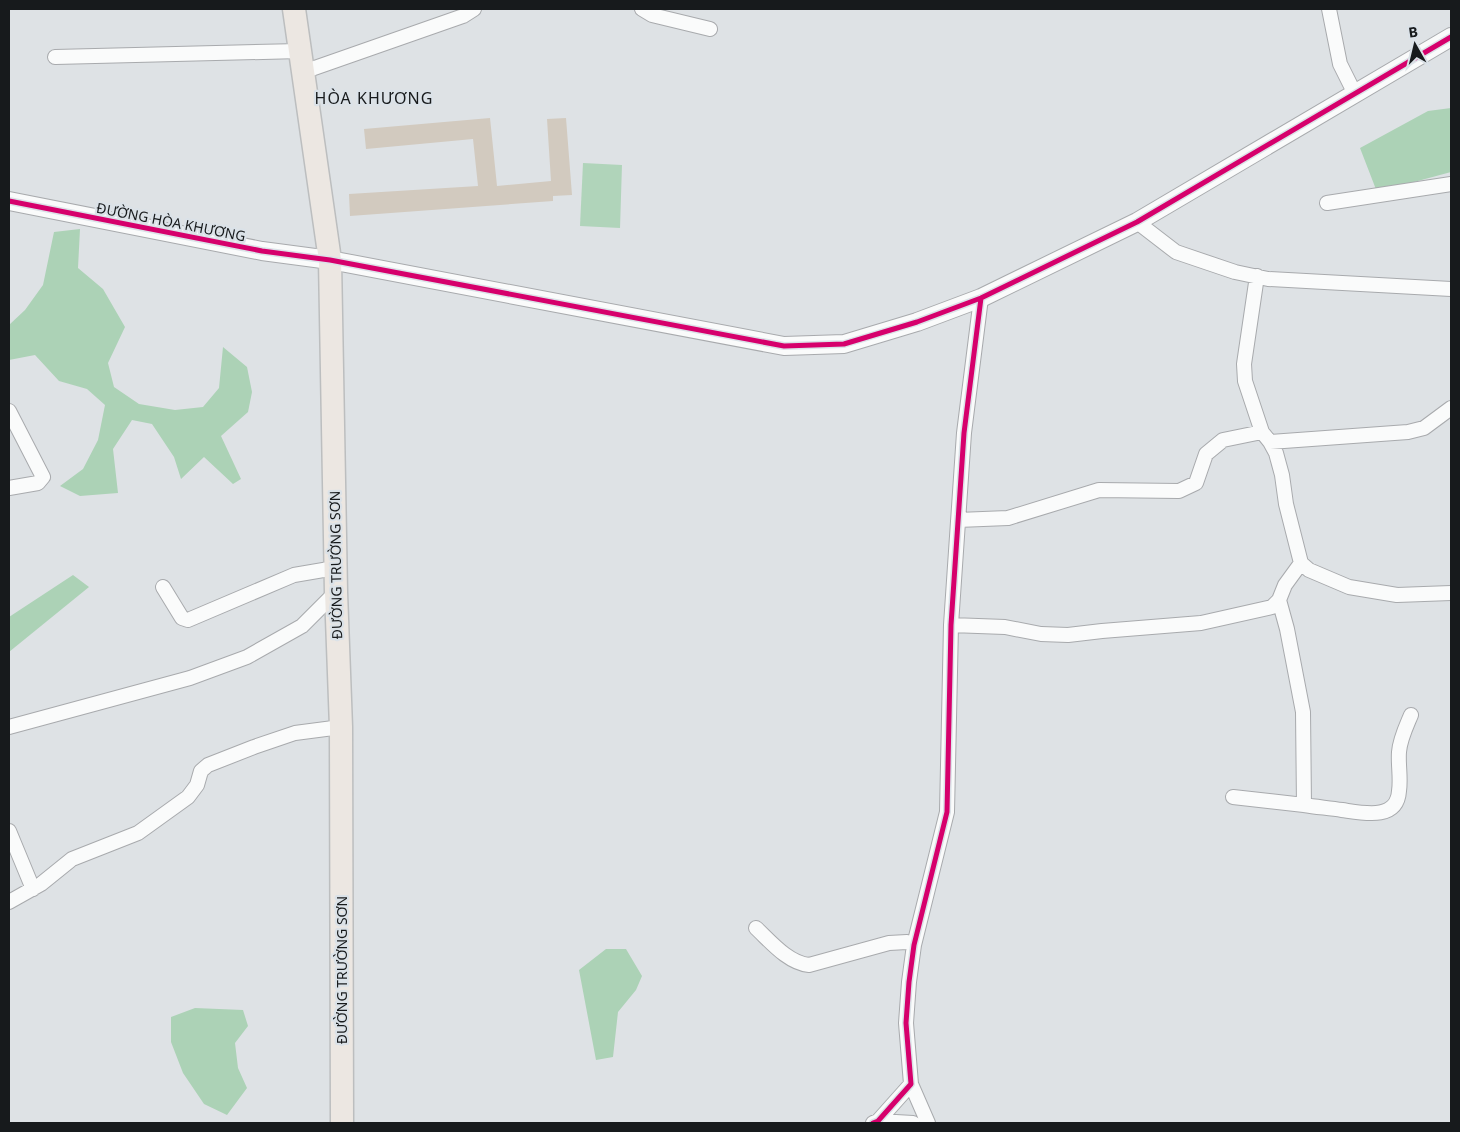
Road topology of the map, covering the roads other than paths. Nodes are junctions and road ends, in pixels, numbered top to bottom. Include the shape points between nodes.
1 (294, 9) edge
2 (474, 9) edge
3 (642, 9) edge
4 (1330, 9) edge
5 (710, 29) dead end
6 (1451, 37) edge
7 (55, 57) dead end
8 (301, 62) junction
9 (1355, 94) junction
10 (1451, 184) edge
11 (9, 201) edge
12 (1327, 203) dead end
13 (1136, 222) junction
14 (330, 260) junction
15 (1257, 276) junction
16 (1451, 289) edge
17 (981, 298) junction
18 (1451, 408) edge
19 (9, 412) edge
20 (1266, 437) junction
21 (9, 488) edge
22 (958, 520) junction
23 (1301, 563) junction
24 (335, 568) junction
25 (163, 587) dead end
26 (336, 592) junction
27 (1451, 593) edge
28 (1279, 600) junction
29 (951, 625) junction
30 (1410, 715) dead end
31 (9, 727) edge
32 (341, 727) junction
33 (1234, 797) dead end
34 (1304, 805) junction
35 (9, 831) edge
36 (32, 889) junction
37 (9, 902) edge
38 (756, 928) dead end
39 (914, 945) junction
40 (911, 1084) junction
41 (876, 1122) edge
42 (342, 1123) edge
43 (912, 1123) edge
44 (928, 1123) edge

1 - 8 highway, ĐƯỜNG TRƯỜNG SƠN
2 - 8 street via 463,16
3 - 5 street via 652,15
4 - 9 street via 1340,64
6 - 9 street, ĐƯỜNG HÒA KHƯƠNG
7 - 8 street
8 - 14 highway, ĐƯỜNG TRƯỜNG SƠN
9 - 13 street, ĐƯỜNG HÒA KHƯƠNG
10 - 12 street
11 - 14 street, ĐƯỜNG HÒA KHƯƠNG via 262,251
13 - 15 street via 1176,252
13 - 17 street, ĐƯỜNG HÒA KHƯƠNG
14 - 17 street, ĐƯỜNG HÒA KHƯƠNG via 784,346 844,344
14 - 24 highway, ĐƯỜNG TRƯỜNG SƠN
15 - 16 street
15 - 20 street via 1244,364 1245,381
17 - 22 street via 964,433
18 - 20 street via 1424,428 1408,432
19 - 21 street via 43,477 38,483
20 - 22 street via 1223,440 1206,454 1196,483 1179,491 1099,490 1008,518
20 - 23 street via 1276,453
22 - 29 street
23 - 27 street via 1309,570 1349,587 1397,595
23 - 28 street via 1285,585
24 - 25 street via 288,577 188,620 182,618
24 - 26 highway, ĐƯỜNG TRƯỜNG SƠN
26 - 31 street via 302,626 247,657 190,678
26 - 32 highway, ĐƯỜNG TRƯỜNG SƠN
28 - 29 street via 1272,607 1201,623 1068,635 1005,627
28 - 34 street via 1303,712
29 - 39 street via 947,812
30 - 34 street via 1400,746 1400,792 1394,806 1379,814 1367,814
32 - 36 street via 295,733 208,765 201,771 188,796 138,833 72,859
32 - 42 highway, ĐƯỜNG TRƯỜNG SƠN
33 - 34 street
35 - 36 street
36 - 37 street
38 - 39 street via 790,958 809,965 889,943
39 - 40 street via 906,1023
40 - 41 street
40 - 44 street
41 - 43 street

